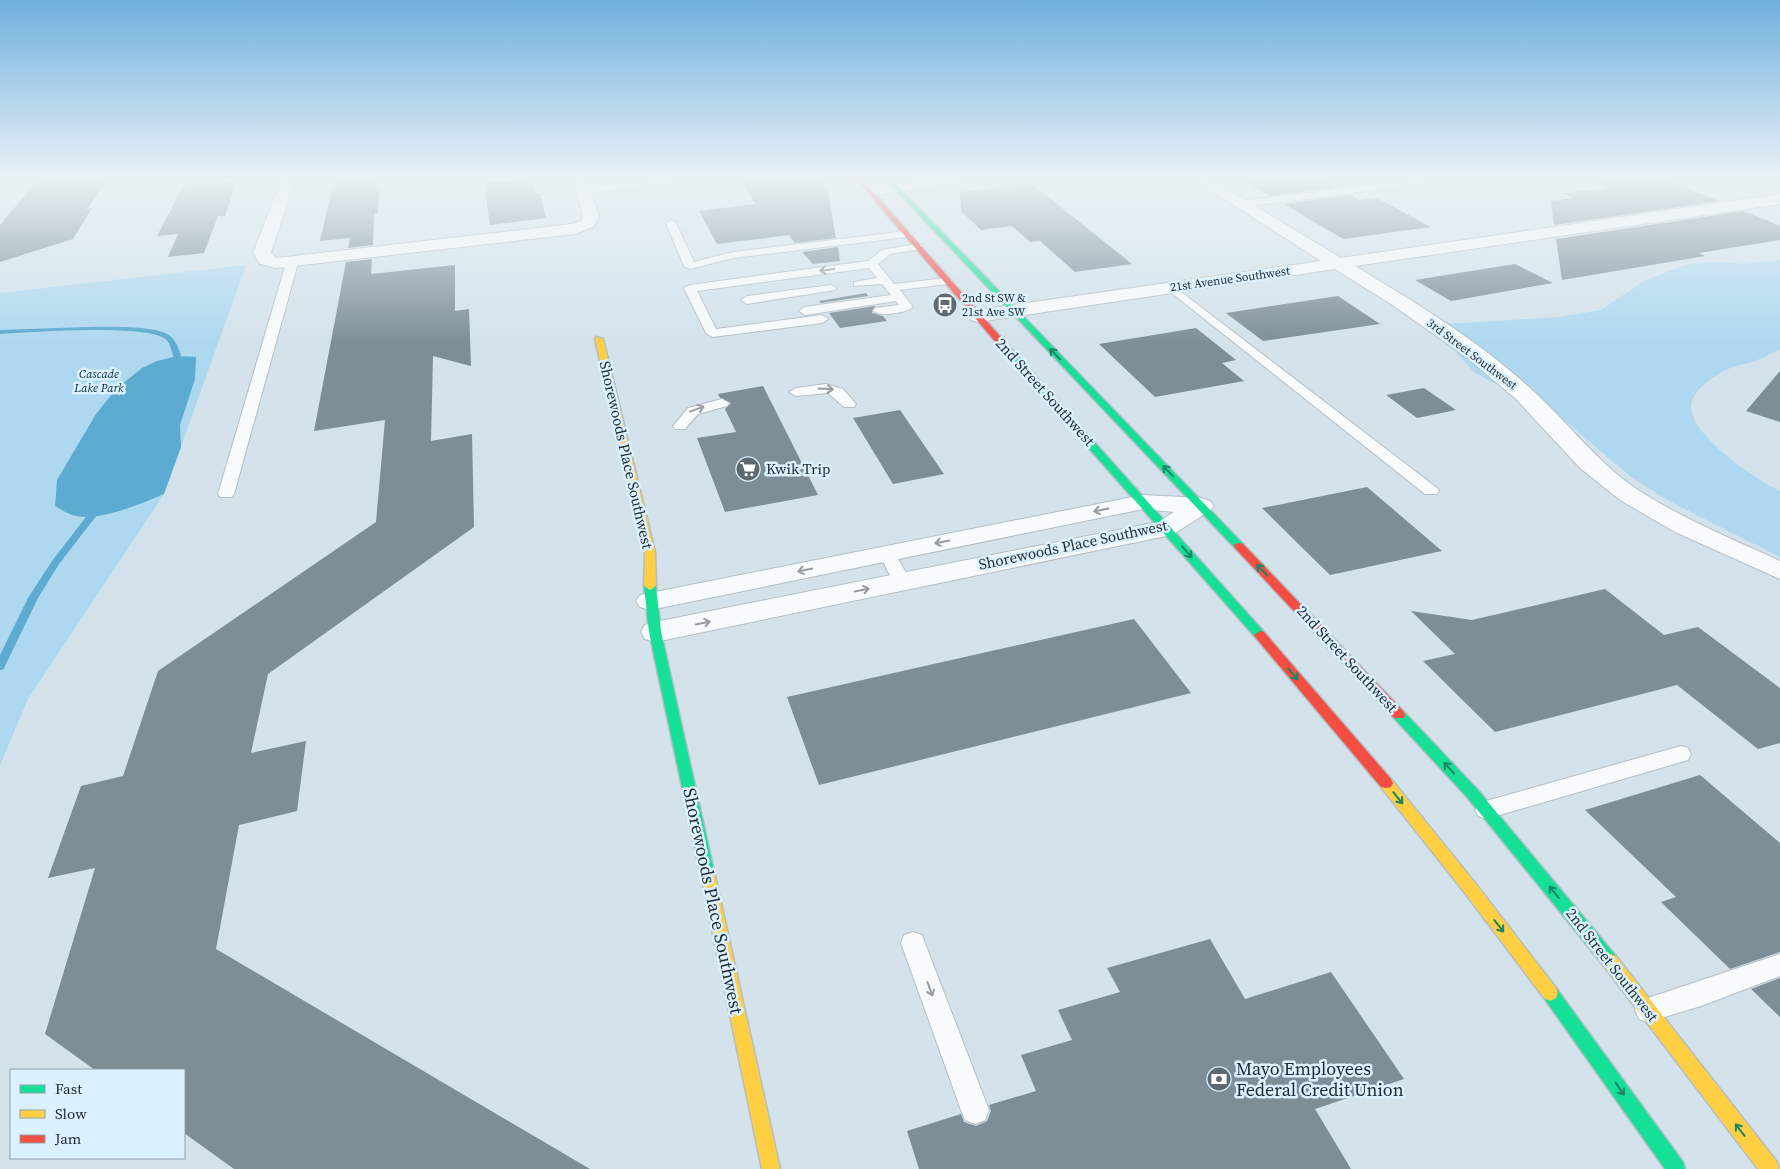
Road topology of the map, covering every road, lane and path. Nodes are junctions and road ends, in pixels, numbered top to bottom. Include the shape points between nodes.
1 (907, 234) edge
2 (269, 235) edge
3 (535, 235) edge
4 (676, 235) edge
5 (902, 235) edge
6 (942, 235) edge
7 (1291, 235) edge
8 (1534, 235) edge
9 (918, 247) junction
10 (292, 263) junction
11 (1337, 263) junction
12 (872, 264) junction
13 (946, 281) junction
14 (736, 282) junction
15 (858, 284) dead end
16 (831, 288) dead end
17 (1172, 288) junction
18 (896, 293) junction
19 (747, 300) junction
20 (879, 311) dead end
21 (1015, 311) junction
22 (978, 316) junction
23 (822, 318) dead end
24 (760, 322) junction
25 (599, 339) dead end
26 (796, 392) dead end
27 (722, 403) dead end
28 (849, 404) dead end
29 (680, 426) dead end
30 (1431, 491) dead end
31 (226, 494) dead end
32 (1143, 502) junction
33 (1201, 506) junction
34 (1166, 528) junction
35 (887, 553) junction
36 (1780, 571) edge
37 (902, 582) junction
38 (650, 601) junction
39 (655, 632) junction
40 (1680, 754) dead end
41 (1486, 810) junction
42 (912, 943) dead end
43 (1780, 965) edge
44 (1648, 1010) junction
45 (975, 1110) dead end
46 (771, 1169) edge
47 (1676, 1169) edge
48 (1770, 1169) edge

1 - 9 main road, 2nd Street Southwest
2 - 10 street via 262,256 271,262
3 - 10 street
4 - 5 lane via 690,266 733,255
6 - 21 main road, 2nd Street Southwest
7 - 11 street, 3rd Street Southwest
8 - 11 street, 21st Avenue Southwest
9 - 12 lane via 889,250 877,256
9 - 13 main road, 2nd Street Southwest
10 - 31 lane
11 - 17 street, 21st Avenue Southwest
11 - 36 street, 3rd Street Southwest via 1439,328 1508,380 1588,463 1629,495 1684,527
12 -> 14 lane
12 - 18 lane
13 - 18 lane
13 - 22 main road, 2nd Street Southwest
14 - 19 lane
14 - 24 lane via 690,288 712,333
15 - 18 lane
16 - 19 lane
17 - 21 street, 21st Avenue Southwest
17 - 30 lane
18 - 20 lane
18 - 24 lane
19 - 24 lane
21 - 22 street, 21st Avenue Southwest
33 -> 21 main road, 2nd Street Southwest
22 - 32 main road, 2nd Street Southwest
23 - 24 lane
25 - 38 main road, Shorewoods Place Southwest via 650,552
26 -> 28 lane via 831,388 842,393
29 -> 27 lane via 692,410
32 - 33 street, Shorewoods Place Southwest
32 - 34 main road, 2nd Street Southwest
32 -> 35 street, Shorewoods Place Southwest
33 - 34 street, Shorewoods Place Southwest
41 -> 33 main road, 2nd Street Southwest
34 - 37 street, Shorewoods Place Southwest
34 -> 47 main road, 2nd Street Southwest via 1452,865 1592,1050
35 - 37 lane
35 -> 38 street, Shorewoods Place Southwest
39 -> 37 street, Shorewoods Place Southwest
38 - 39 main road, Shorewoods Place Southwest
39 - 46 main road, Shorewoods Place Southwest
40 - 41 lane
44 -> 41 main road, 2nd Street Southwest
42 -> 45 lane
43 - 44 lane
48 -> 44 main road, 2nd Street Southwest

